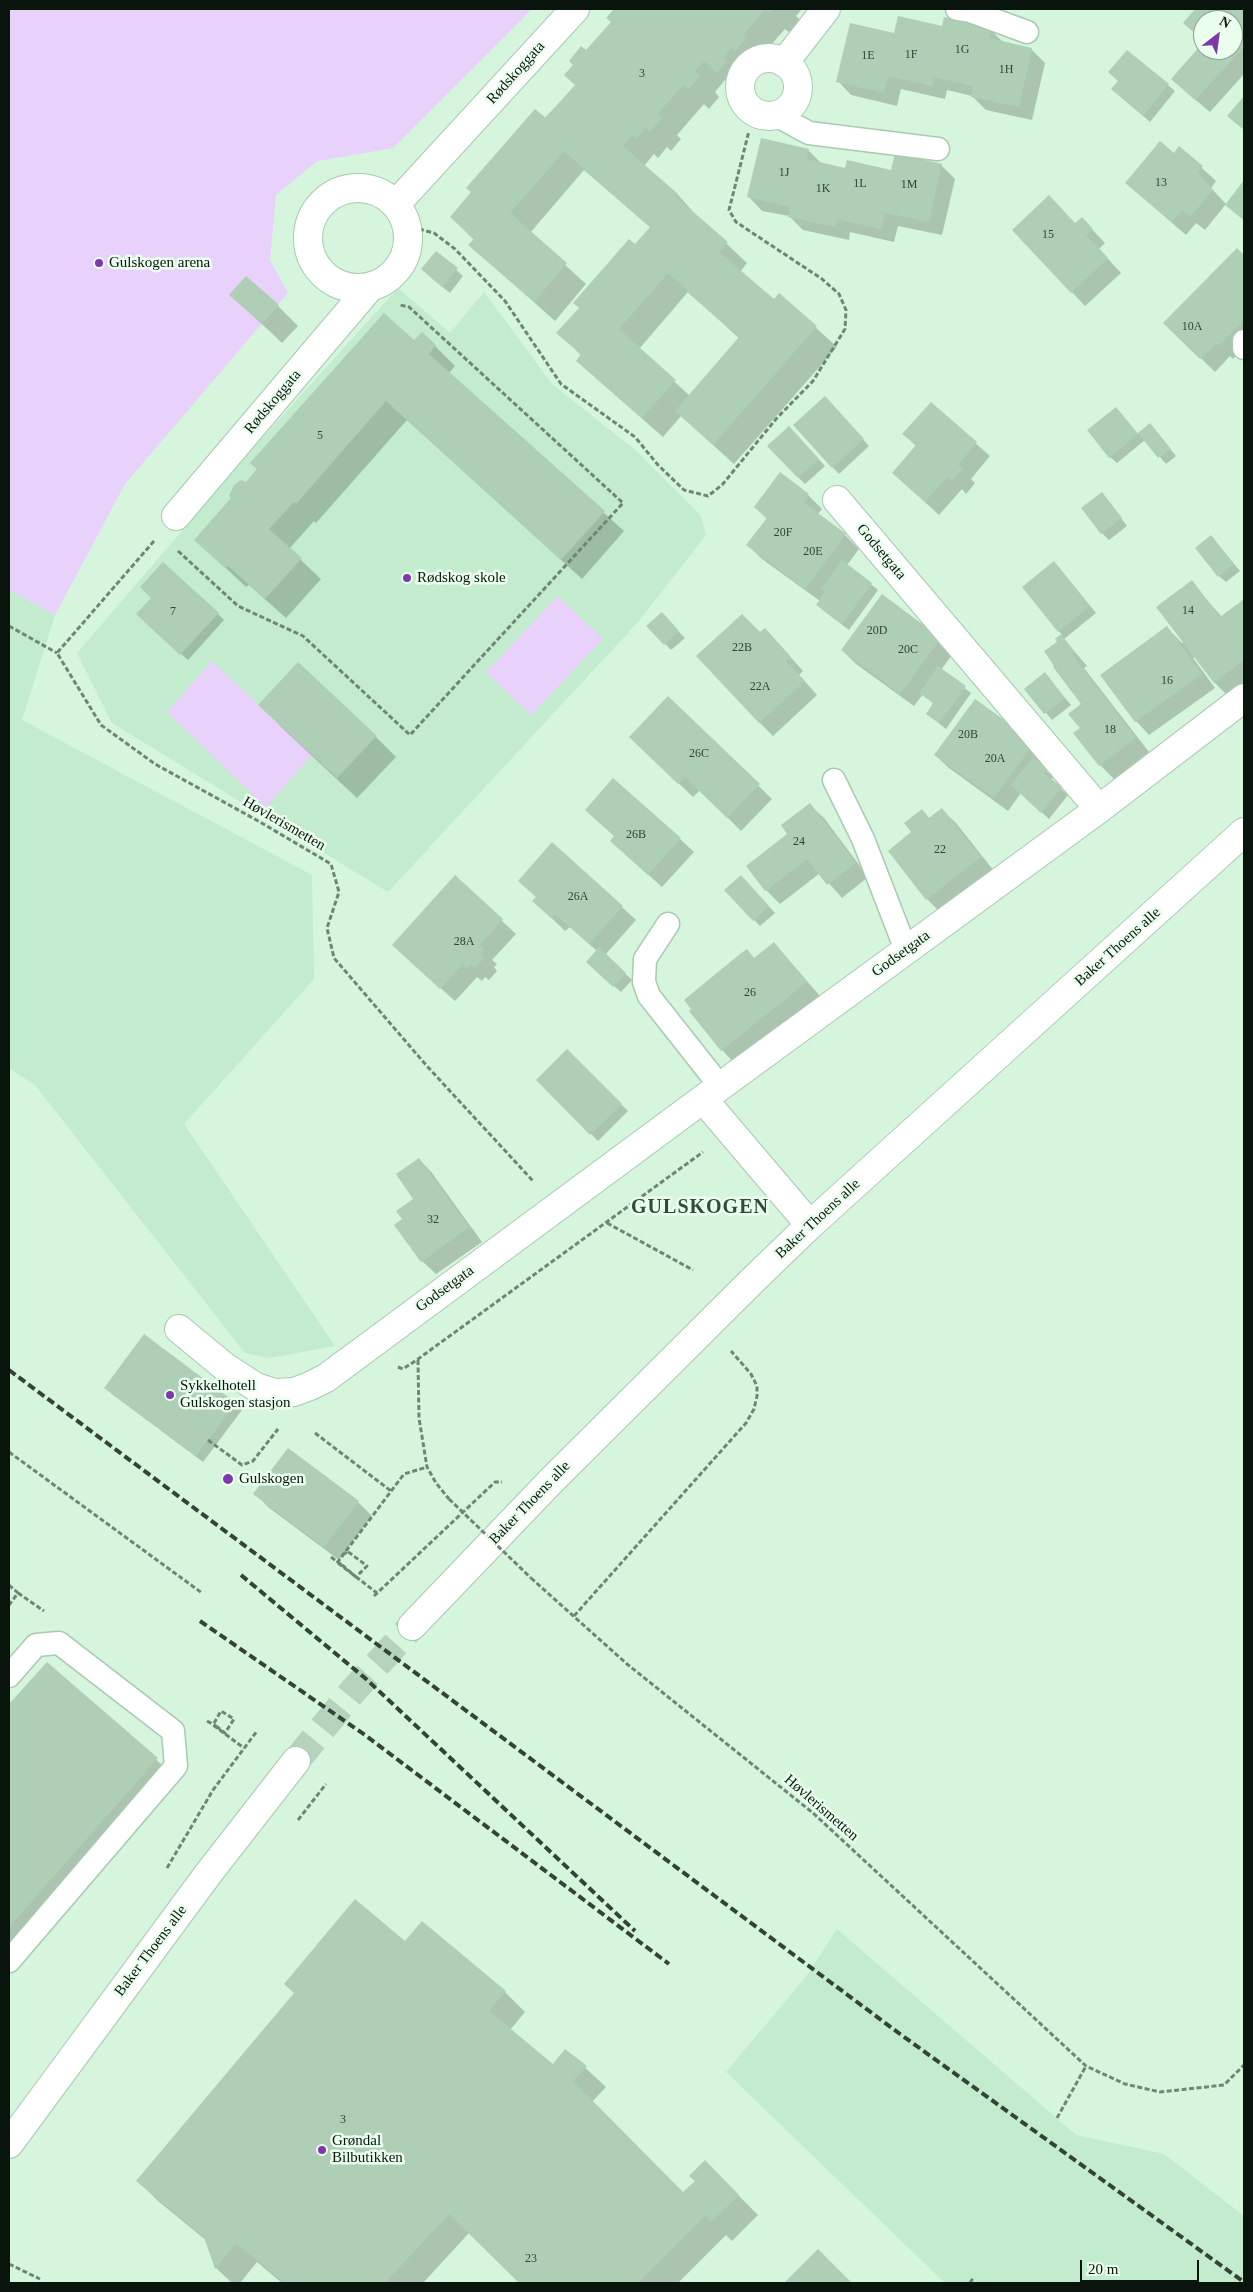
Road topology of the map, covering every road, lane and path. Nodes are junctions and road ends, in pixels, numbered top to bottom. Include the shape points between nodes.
1 (575, 9) edge
2 (826, 9) edge
3 (957, 9) edge
4 (1028, 32) dead end
5 (784, 63) junction
6 (765, 113) junction
7 (938, 149) dead end
8 (401, 215) junction
9 (366, 292) junction
10 (1244, 341) edge
11 (1244, 348) edge
12 (837, 500) dead end
13 (168, 525) junction
14 (9, 626) edge
15 (57, 653) junction
16 (1244, 698) edge
17 (834, 780) dead end
18 (1099, 809) junction
19 (1244, 832) edge
20 (668, 924) dead end
21 (906, 950) junction
22 (711, 1093) junction
23 (729, 1132) junction
24 (537, 1186) dead end
25 (607, 1223) junction
26 (810, 1225) junction
27 (693, 1270) dead end
28 (705, 1327) junction
29 (178, 1329) dead end
30 (362, 1350) junction
31 (418, 1359) junction
32 (315, 1433) dead end
33 (208, 1440) dead end
34 (9, 1452) edge
35 (242, 1465) dead end
36 (426, 1467) junction
37 (496, 1482) dead end
38 (391, 1491) junction
39 (331, 1558) dead end
40 (337, 1563) junction
41 (9, 1586) edge
42 (202, 1593) dead end
43 (9, 1605) edge
44 (574, 1616) junction
45 (412, 1626) tunnel mouth
46 (9, 1676) edge
47 (207, 1721) dead end
48 (257, 1731) dead end
49 (244, 1748) junction
50 (296, 1761) tunnel mouth
51 (167, 1867) dead end
52 (9, 1960) edge
53 (1244, 2065) edge
54 (1086, 2066) junction
55 (1058, 2118) dead end
56 (9, 2144) edge
57 (9, 2264) edge
58 (973, 2278) dead end
59 (40, 2279) dead end
60 (970, 2283) edge

1 - 8 street, Rødskoggata
2 - 5 street
3 - 4 lane
5 - 6 street via 796,77 792,104 785,111
5 - 6 street via 776,59 758,60 740,80 742,98 747,106
6 - 7 lane via 809,133
6 - 8 path via 729,210 736,222 822,279 839,294 846,310 845,329 813,381 776,419 722,486 708,496 684,490 635,437 561,384 505,301 455,249
8 - 9 street via 408,241 405,256 397,270
8 - 9 street via 383,194 367,188 350,188 334,193 320,204 312,218 307,234 316,266 327,279
9 - 13 street, Rødskoggata
9 - 13 path via 409,307 623,503 410,735 303,636 238,606
10 - 11 lane
12 - 18 street, Godsetgata
13 - 15 path
14 - 15 path, Høvlerismetten
15 - 24 path, Høvlerismetten via 101,726 155,764 331,864 338,892 327,928 334,958
16 - 18 street, Godsetgata
17 - 21 lane via 864,839
18 - 21 street, Godsetgata
19 - 26 street, Baker Thoens alle
20 - 22 lane via 645,959 644,982 649,996
21 - 22 street, Godsetgata
22 - 23 street
22 - 30 street, Godsetgata
23 - 25 path
23 - 26 street
25 - 27 path
25 - 31 path
26 - 28 street, Baker Thoens alle
28 - 44 path via 751,1374 757,1386 754,1409 746,1423
28 - 45 street, Baker Thoens alle
29 - 30 street, Godsetgata via 242,1379 275,1393 294,1392 310,1386 326,1378
30 - 31 path via 403,1369
31 - 36 path via 418,1418
32 - 38 path
33 - 35 path
34 - 42 path
36 - 38 path via 404,1474
36 - 44 path, Høvlerismetten, bridge via 449,1500
37 - 40 path via 376,1594 337,1564 347,1551 367,1566 356,1577
38 - 40 path
39 - 40 path, bridge
41 - 43 path via 18,1593
44 - 54 path, Høvlerismetten via 627,1664 813,1813
46 - 52 lane via 36,1645 59,1643 173,1731 176,1766
47 - 49 path, bridge via 225,1733 234,1719 222,1711 213,1725
48 - 49 path
49 - 51 path via 213,1790
50 - 56 street, Baker Thoens alle via 208,1874
53 - 54 path, Høvlerismetten via 1224,2085 1160,2092 1125,2084
54 - 55 path
57 - 59 path
58 - 60 path

